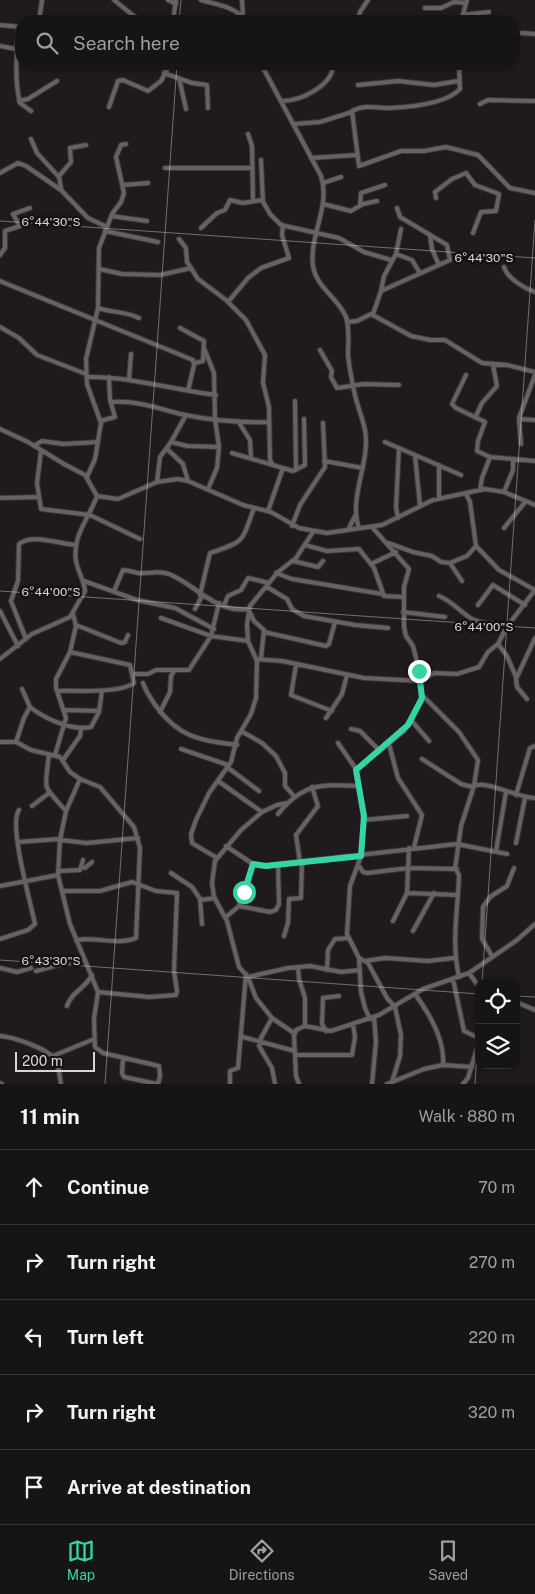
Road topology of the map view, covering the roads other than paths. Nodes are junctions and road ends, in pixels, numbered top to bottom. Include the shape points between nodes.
1 (41, 0) edge
2 (114, 0) edge
3 (127, 0) edge
4 (168, 0) edge
5 (201, 0) edge
6 (242, 0) edge
7 (368, 0) edge
8 (466, 1) edge
9 (176, 2) edge
10 (122, 5) junction
11 (425, 8) dead end
12 (489, 12) dead end
13 (40, 15) edge
14 (133, 15) edge
15 (174, 15) edge
16 (238, 15) edge
17 (243, 15) edge
18 (359, 15) edge
19 (463, 15) edge
20 (479, 15) edge
21 (0, 25) edge
22 (15, 26) edge
23 (521, 33) dead end
24 (535, 34) edge
25 (0, 46) edge
26 (15, 49) edge
27 (16, 70) edge
28 (264, 70) edge
29 (332, 70) edge
30 (459, 70) edge
31 (165, 72) joint
32 (179, 78) junction
33 (57, 81) dead end
34 (458, 81) junction
35 (358, 85) dead end
36 (19, 101) junction
37 (282, 101) junction
38 (535, 101) edge
39 (480, 104) dead end
40 (109, 107) dead end
41 (208, 108) dead end
42 (186, 110) dead end
43 (31, 111) dead end
44 (352, 112) junction
45 (294, 124) junction
46 (248, 134) dead end
47 (31, 139) dead end
48 (126, 144) dead end
49 (86, 145) dead end
50 (357, 155) junction
51 (311, 158) junction
52 (261, 160) dead end
53 (165, 168) dead end
54 (251, 168) junction
55 (0, 173) edge
56 (59, 177) junction
57 (341, 177) dead end
58 (148, 183) dead end
59 (323, 183) junction
60 (123, 185) junction
61 (385, 185) dead end
62 (510, 188) junction
63 (61, 190) junction
64 (535, 193) edge
65 (499, 194) junction
66 (436, 198) dead end
67 (253, 201) junction
68 (377, 201) dead end
69 (263, 202) junction
70 (323, 204) junction
71 (360, 206) junction
72 (30, 208) dead end
73 (397, 208) dead end
74 (111, 216) junction
75 (147, 221) dead end
76 (283, 225) junction
77 (201, 228) dead end
78 (106, 229) junction
79 (401, 229) dead end
80 (0, 230) edge
81 (5, 231) junction
82 (316, 233) junction
83 (473, 233) dead end
84 (430, 236) junction
85 (179, 239) dead end
86 (158, 242) dead end
87 (396, 254) junction
88 (0, 255) edge
89 (391, 260) junction
90 (440, 265) junction
91 (504, 267) dead end
92 (99, 268) junction
93 (191, 268) junction
94 (420, 273) junction
95 (0, 281) edge
96 (381, 291) junction
97 (535, 292) edge
98 (228, 302) junction
99 (98, 308) junction
100 (372, 314) junction
101 (139, 318) dead end
102 (96, 320) junction
103 (347, 322) junction
104 (0, 327) edge
105 (180, 328) dead end
106 (204, 348) junction
107 (320, 350) dead end
108 (131, 354) dead end
109 (195, 363) junction
110 (493, 366) junction
111 (535, 373) edge
112 (466, 375) dead end
113 (86, 376) junction
114 (109, 377) junction
115 (129, 380) junction
116 (399, 385) dead end
117 (353, 386) junction
118 (188, 391) junction
119 (216, 395) junction
120 (295, 401) dead end
121 (112, 402) junction
122 (186, 414) junction
123 (476, 416) junction
124 (215, 419) junction
125 (304, 419) dead end
126 (519, 419) junction
127 (535, 420) edge
128 (100, 421) junction
129 (238, 421) junction
130 (270, 422) junction
131 (324, 423) dead end
132 (0, 429) edge
133 (98, 442) junction
134 (172, 442) junction
135 (385, 442) dead end
136 (521, 444) dead end
137 (34, 446) junction
138 (219, 447) junction
139 (399, 448) junction
140 (167, 449) junction
141 (41, 451) junction
142 (232, 453) dead end
143 (415, 456) junction
144 (490, 457) junction
145 (251, 458) junction
146 (513, 459) junction
147 (324, 461) junction
148 (535, 461) edge
149 (273, 465) junction
150 (439, 465) junction
151 (283, 468) junction
152 (363, 468) junction
153 (296, 470) junction
154 (461, 474) dead end
155 (88, 477) junction
156 (188, 481) junction
157 (157, 482) junction
158 (208, 488) junction
159 (480, 490) junction
160 (504, 492) junction
161 (466, 494) junction
162 (97, 496) junction
163 (38, 497) junction
164 (0, 498) edge
165 (535, 498) edge
166 (439, 499) junction
167 (526, 501) junction
168 (533, 504) edge
169 (420, 506) junction
170 (254, 508) junction
171 (268, 511) junction
172 (90, 515) junction
173 (356, 515) junction
174 (398, 518) junction
175 (292, 526) junction
176 (372, 527) junction
177 (359, 528) junction
178 (504, 528) dead end
179 (348, 530) junction
180 (313, 532) junction
181 (140, 539) dead end
182 (386, 542) junction
183 (76, 545) junction
184 (305, 545) junction
185 (476, 546) junction
186 (396, 552) junction
187 (293, 561) junction
188 (323, 561) dead end
189 (450, 563) junction
190 (371, 564) junction
191 (276, 574) junction
192 (84, 581) junction
193 (462, 581) dead end
194 (268, 585) junction
195 (535, 590) edge
196 (114, 591) junction
197 (382, 594) junction
198 (201, 596) junction
199 (403, 596) junction
200 (439, 596) dead end
201 (219, 603) junction
202 (224, 605) junction
203 (478, 605) dead end
204 (525, 605) junction
205 (195, 609) dead end
206 (248, 609) junction
207 (0, 611) edge
208 (403, 612) junction
209 (73, 614) junction
210 (445, 617) dead end
211 (161, 618) dead end
212 (335, 622) junction
213 (76, 625) junction
214 (507, 627) junction
215 (388, 628) dead end
216 (214, 629) junction
217 (264, 632) junction
218 (128, 635) dead end
219 (211, 636) junction
220 (535, 638) edge
221 (26, 639) junction
222 (248, 641) junction
223 (498, 644) junction
224 (18, 646) junction
225 (70, 652) junction
226 (0, 659) edge
227 (258, 659) junction
228 (296, 665) junction
229 (174, 671) junction
230 (133, 674) junction
231 (347, 675) junction
232 (516, 677) junction
233 (421, 681) junction
234 (143, 682) dead end
235 (22, 689) dead end
236 (57, 691) junction
237 (102, 691) junction
238 (422, 694) junction
239 (527, 699) dead end
240 (30, 707) junction
241 (65, 710) junction
242 (99, 710) junction
243 (332, 711) junction
244 (160, 712) junction
245 (326, 718) dead end
246 (411, 720) junction
247 (65, 725) junction
248 (81, 729) junction
249 (351, 729) dead end
250 (241, 731) junction
251 (429, 741) dead end
252 (0, 742) edge
253 (16, 742) junction
254 (338, 743) dead end
255 (389, 744) junction
256 (236, 745) junction
257 (535, 746) edge
258 (181, 749) dead end
259 (380, 751) junction
260 (49, 754) junction
261 (55, 755) junction
262 (422, 759) dead end
263 (63, 760) junction
264 (228, 766) junction
265 (356, 769) junction
266 (80, 779) junction
267 (218, 781) junction
268 (359, 786) junction
269 (312, 787) junction
270 (473, 787) junction
271 (258, 791) dead end
272 (506, 792) junction
273 (49, 794) junction
274 (516, 795) junction
275 (294, 796) junction
276 (525, 798) junction
277 (535, 798) edge
278 (288, 802) junction
279 (32, 806) dead end
280 (19, 810) dead end
281 (66, 811) junction
282 (262, 812) junction
283 (278, 814) dead end
284 (407, 816) dead end
285 (364, 820) junction
286 (138, 838) junction
287 (60, 840) junction
288 (18, 842) junction
289 (457, 844) junction
290 (516, 844) dead end
291 (226, 846) junction
292 (412, 847) junction
293 (496, 851) junction
294 (507, 854) dead end
295 (361, 856) junction
296 (218, 858) junction
297 (83, 860) dead end
298 (92, 862) dead end
299 (301, 862) junction
300 (253, 864) junction
301 (278, 864) junction
302 (359, 866) junction
303 (82, 868) junction
304 (409, 868) junction
305 (514, 868) dead end
306 (457, 869) junction
307 (58, 873) junction
308 (171, 873) dead end
309 (26, 881) junction
310 (139, 883) junction
311 (0, 886) edge
312 (63, 892) junction
313 (434, 893) junction
314 (408, 894) junction
315 (457, 895) junction
316 (215, 898) junction
317 (200, 899) junction
318 (239, 906) junction
319 (226, 917) junction
320 (393, 921) dead end
321 (202, 924) dead end
322 (535, 924) edge
323 (413, 931) dead end
324 (284, 936) dead end
325 (0, 938) edge
326 (348, 938) junction
327 (76, 940) junction
328 (492, 956) junction
329 (84, 958) junction
330 (359, 958) junction
331 (454, 958) junction
332 (366, 961) junction
333 (0, 968) edge
334 (31, 968) dead end
335 (298, 968) junction
336 (327, 970) junction
337 (360, 970) junction
338 (36, 971) dead end
339 (469, 972) junction
340 (92, 975) junction
341 (247, 976) junction
342 (459, 977) junction
343 (453, 979) junction
344 (475, 981) edge
345 (322, 991) dead end
346 (98, 992) junction
347 (415, 994) junction
348 (339, 996) dead end
349 (323, 998) junction
350 (520, 1004) edge
351 (67, 1006) dead end
352 (395, 1007) junction
353 (535, 1010) edge
354 (272, 1018) junction
355 (372, 1018) junction
356 (353, 1024) junction
357 (305, 1026) junction
358 (326, 1031) junction
359 (294, 1033) junction
360 (0, 1036) edge
361 (475, 1036) edge
362 (242, 1037) junction
363 (94, 1040) junction
364 (259, 1042) junction
365 (295, 1053) junction
366 (52, 1056) junction
367 (475, 1056) edge
368 (123, 1058) junction
369 (444, 1065) junction
370 (472, 1067) junction
371 (403, 1078) junction
372 (390, 1083) edge
373 (61, 1084) edge
374 (157, 1084) edge
375 (230, 1084) edge
376 (274, 1084) edge
377 (300, 1084) edge
378 (372, 1084) edge
379 (403, 1084) edge
380 (463, 1084) edge

1 - 13 street
2 - 10 street
3 - 10 street
4 - 9 street
5 - 16 street
6 - 17 street
7 - 18 street
8 - 11 street via 441,8
8 - 19 street
9 - 15 street
10 - 14 street
12 - 20 street
21 - 22 street
23 - 24 street
25 - 26 street
27 - 36 street
28 - 37 street
29 - 37 street via 326,83
30 - 34 street
31 - 32 street
31 - 40 street via 161,81 148,91 123,80 118,81
32 - 41 street via 207,85
32 - 42 street
33 - 36 street
34 - 35 street via 434,85 398,81
34 - 44 street via 460,89 451,98 393,108 369,106
36 - 43 street
37 - 45 street
38 - 39 street via 488,100
44 - 45 street via 320,122
44 - 50 street
45 - 51 street
46 - 54 street via 252,146
47 - 56 street via 37,153
48 - 60 street via 121,145 116,156
49 - 56 street via 70,148 71,162
50 - 51 street
50 - 62 street via 359,167 405,150 445,147 464,151 483,159
51 - 59 street
52 - 69 street
53 - 54 street
54 - 67 street
55 - 63 street via 21,164
56 - 63 street
57 - 59 street
58 - 60 street
59 - 70 street
60 - 74 street via 122,199
61 - 71 street via 361,193
62 - 64 street
62 - 65 street
63 - 78 street via 88,218
65 - 66 street via 475,185 466,173 440,187 435,192
65 - 83 street via 496,211 481,212
67 - 69 street
67 - 77 street via 243,204 230,200 225,210
68 - 71 street
69 - 76 street via 270,214
70 - 71 street via 351,211
70 - 82 street
72 - 81 street via 14,214 20,226
73 - 84 street via 400,217
74 - 75 street
74 - 78 street
76 - 82 street
76 - 98 street via 282,235 289,258 261,268
78 - 86 street
78 - 92 street via 99,250
79 - 87 street
80 - 81 street
81 - 88 street
82 - 89 street via 341,239 364,252
82 - 103 street via 314,271
84 - 90 street
84 - 90 street via 448,246 449,261
85 - 93 street via 186,248
87 - 89 street
87 - 94 street via 412,260
89 - 96 street
90 - 94 street
91 - 97 street via 508,275
92 - 93 street via 122,274 160,276
92 - 99 street
93 - 98 street via 200,282
94 - 96 street
95 - 102 street
96 - 100 street
98 - 130 street via 246,320 265,355 263,384
99 - 101 street
99 - 102 street
100 - 103 street
100 - 110 street via 409,335 445,340 477,361
102 - 109 street
102 - 113 street via 86,356
103 - 117 street
104 - 113 street via 44,358
105 - 106 street via 202,339
106 - 109 street via 203,361
106 - 119 street via 213,365
107 - 117 street via 336,386 341,389
108 - 115 street
109 - 118 street
110 - 111 street via 507,365
110 - 123 street via 497,386 482,403
111 - 126 street
112 - 123 street via 453,406
113 - 114 street
113 - 128 street
114 - 115 street
114 - 121 street
115 - 118 street
116 - 117 street
117 - 152 street via 365,431
118 - 119 street
119 - 124 street
120 - 153 street
121 - 122 street via 128,401
121 - 128 street via 115,418
122 - 124 street
122 - 134 street
123 - 144 street via 485,423 477,451
124 - 129 street
124 - 138 street
125 - 153 street via 305,465
126 - 127 street
126 - 136 street
128 - 133 street
129 - 130 street
129 - 145 street via 250,440
130 - 149 street via 270,460
131 - 147 street
132 - 137 street
133 - 137 street via 63,444 42,441
133 - 155 street
134 - 138 street
134 - 140 street
135 - 139 street
137 - 141 street
138 - 158 street via 217,468
139 - 143 street
139 - 174 street
140 - 156 street via 183,464
140 - 157 street via 160,459
141 - 155 street
141 - 163 street via 37,472
142 - 145 street
143 - 150 street
143 - 169 street
144 - 146 street
144 - 159 street
145 - 149 street
146 - 148 street
146 - 160 street via 513,470
147 - 152 street
147 - 175 street via 325,467 300,505
149 - 151 street
150 - 154 street
150 - 166 street
151 - 153 street
151 - 171 street
152 - 173 street
155 - 162 street
156 - 157 street
156 - 158 street
157 - 162 street via 120,499
158 - 170 street
159 - 160 street
159 - 161 street
160 - 167 street
161 - 166 street
161 - 185 street
162 - 172 street
163 - 164 street
163 - 172 street via 42,510
165 - 168 street
166 - 169 street
167 - 168 street
167 - 178 street
169 - 174 street
170 - 171 street
170 - 198 street via 241,540 232,547 210,554
171 - 175 street
172 - 181 street
172 - 183 street via 81,527
173 - 177 street
173 - 179 street
174 - 176 street
175 - 180 street
176 - 177 street
176 - 182 street
177 - 179 street
179 - 180 street
180 - 184 street
182 - 186 street
182 - 189 street
183 - 192 street via 76,562
183 - 221 street via 31,540 18,545 18,581 11,601
184 - 187 street
184 - 190 street via 327,551 358,548
185 - 189 street via 467,556
185 - 195 street via 499,570
186 - 190 street
186 - 199 street via 410,570
187 - 188 street via 318,567
187 - 191 street
189 - 193 street
190 - 197 street
191 - 194 street
191 - 197 street
192 - 196 street
192 - 209 street via 85,592
194 - 202 street via 249,578 241,590 228,596
194 - 206 street
194 - 212 street via 287,599 294,611
195 - 204 street
196 - 198 street via 123,570 153,571 171,575
196 - 216 street via 175,608
197 - 199 street via 388,598
198 - 201 street
198 - 205 street
199 - 208 street
200 - 214 street via 474,620
201 - 202 street
201 - 216 street
202 - 206 street via 234,610
203 - 204 street via 492,585
204 - 214 street
206 - 217 street
206 - 222 street
207 - 224 street
208 - 210 street
208 - 233 street via 405,633 413,646
209 - 213 street
209 - 221 street
211 - 219 street
212 - 215 street
212 - 217 street via 326,646
213 - 218 street via 122,644
213 - 225 street
214 - 223 street
216 - 219 street
217 - 227 street
219 - 222 street
219 - 229 street via 190,669
220 - 232 street
221 - 224 street
222 - 227 street
223 - 232 street
223 - 233 street via 476,668 454,675 434,672
224 - 226 street
225 - 230 street via 130,664
225 - 236 street via 56,678
227 - 228 street
227 - 250 street via 256,698
228 - 231 street
228 - 243 street via 292,695
229 - 230 street
229 - 244 street via 170,692
230 - 237 street via 134,683 131,685
231 - 233 street
231 - 243 street via 342,694
232 - 239 street
233 - 238 street
234 - 244 street
235 - 240 street
236 - 237 street
236 - 241 street
237 - 242 street
238 - 246 street
238 - 270 street via 459,732 478,760
240 - 247 street
240 - 253 street
241 - 242 street
241 - 247 street
242 - 248 street via 91,727
243 - 245 street
244 - 256 street via 188,736
246 - 251 street
246 - 255 street
247 - 248 street
247 - 261 street
248 - 263 street via 80,736
249 - 259 street via 360,731
250 - 256 street
250 - 275 street via 276,756 285,773 285,786
252 - 253 street
253 - 260 street
254 - 265 street
255 - 259 street
255 - 292 street via 398,778 422,815
256 - 264 street
257 - 274 street via 527,755
258 - 264 street
259 - 265 street
260 - 261 street
260 - 273 street via 45,781
261 - 263 street
262 - 270 street via 460,784
263 - 266 street via 70,772
264 - 267 street
264 - 271 street
265 - 268 street
266 - 281 street
266 - 286 street via 100,787 129,820
267 - 282 street
267 - 296 street via 196,820 191,839 199,849
268 - 269 street
268 - 285 street
269 - 275 street
269 - 299 street via 318,806 296,835
270 - 272 street via 482,784
270 - 289 street
272 - 274 street
272 - 293 street
273 - 279 street
273 - 281 street
274 - 276 street
275 - 278 street
276 - 277 street
276 - 290 street
278 - 282 street
278 - 283 street
280 - 288 street via 16,816
281 - 287 street
282 - 291 street
284 - 285 street
285 - 295 street
286 - 287 street via 80,843
286 - 310 street
287 - 288 street
287 - 307 street
288 - 309 street
289 - 292 street
289 - 293 street
289 - 306 street
291 - 296 street
291 - 300 street
292 - 295 street
292 - 304 street
293 - 294 street
295 - 299 street
295 - 302 street
296 - 316 street via 212,873
297 - 303 street
298 - 303 street
299 - 301 street
299 - 324 street via 301,898 289,900
300 - 301 street
300 - 318 street
301 - 318 street via 276,910 270,912
302 - 304 street via 368,873
302 - 326 street via 350,886
303 - 307 street
304 - 306 street
304 - 314 street
305 - 328 street via 507,886 490,897 483,907 482,939
306 - 315 street
307 - 309 street
307 - 312 street
308 - 317 street via 191,886
309 - 311 street
309 - 325 street via 35,924 28,930
310 - 312 street via 129,882 100,891
310 - 327 street via 136,938
310 - 346 street via 156,891 177,893 176,993 162,997
312 - 327 street
313 - 314 street
313 - 315 street
313 - 323 street
314 - 320 street
315 - 331 street
316 - 317 street
316 - 319 street
317 - 321 street
318 - 319 street
319 - 341 street via 240,967
322 - 328 street
326 - 330 street
326 - 336 street via 336,939 330,945
327 - 329 street
328 - 339 street
329 - 338 street
329 - 340 street
330 - 332 street
330 - 337 street
331 - 332 street
331 - 342 street
332 - 352 street
333 - 334 street via 17,972
335 - 336 street via 310,966
335 - 341 street
335 - 357 street via 305,998
336 - 337 street
337 - 355 street via 364,1003
339 - 342 street
339 - 344 street
340 - 346 street
340 - 351 street via 86,985 72,994
341 - 354 street via 258,1002
341 - 362 street
342 - 343 street
343 - 347 street
343 - 361 street via 464,1031
345 - 349 street
346 - 363 street
347 - 352 street
347 - 369 street via 440,1042
348 - 349 street
349 - 358 street via 322,1024
350 - 353 street
352 - 355 street
352 - 372 street via 401,1035 400,1056
354 - 359 street
354 - 364 street
355 - 356 street
355 - 378 street via 376,1042
356 - 358 street
356 - 365 street via 352,1055
357 - 358 street
357 - 359 street
359 - 365 street
360 - 366 street via 20,1040
362 - 364 street
362 - 375 street via 238,1068 230,1070
363 - 366 street
363 - 368 street via 99,1051
364 - 365 street
364 - 376 street via 272,1068
365 - 377 street via 296,1076
366 - 373 street via 59,1068
367 - 370 street
368 - 374 street via 124,1077
368 - 374 street via 159,1066
369 - 370 street
369 - 371 street
370 - 380 street
371 - 372 street
371 - 379 street

